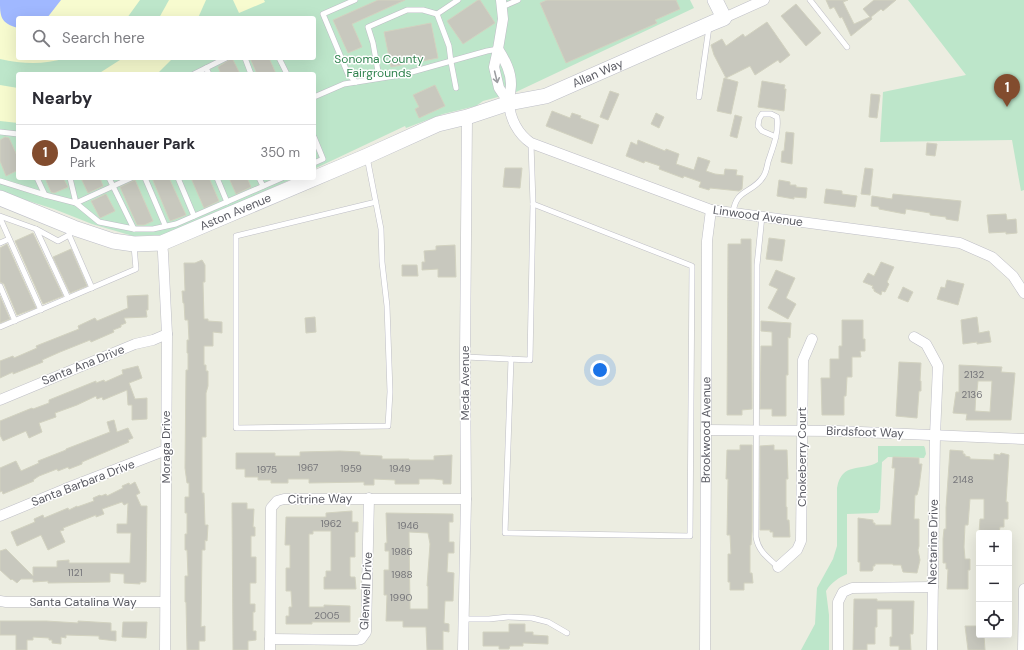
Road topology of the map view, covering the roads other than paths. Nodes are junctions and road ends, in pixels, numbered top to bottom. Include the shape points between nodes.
1 (356, 0) edge
2 (458, 0) edge
3 (518, 0) edge
4 (715, 0) edge
5 (764, 0) edge
6 (810, 0) edge
7 (501, 4) edge
8 (437, 14) junction
9 (717, 21) junction
10 (847, 47) dead end
11 (498, 49) junction
12 (222, 60) edge
13 (246, 60) edge
14 (280, 60) edge
15 (451, 62) junction
16 (206, 68) junction
17 (198, 72) edge
18 (208, 72) edge
19 (251, 72) edge
20 (286, 72) edge
21 (379, 78) junction
22 (356, 82) junction
23 (456, 88) dead end
24 (316, 96) edge
25 (699, 97) dead end
26 (509, 103) junction
27 (467, 117) junction
28 (0, 132) edge
29 (16, 134) edge
30 (776, 137) junction
31 (316, 142) edge
32 (531, 142) junction
33 (367, 156) junction
34 (316, 162) edge
35 (316, 178) edge
36 (38, 180) edge
37 (70, 180) edge
38 (110, 180) edge
39 (126, 180) edge
40 (146, 180) edge
41 (179, 180) edge
42 (218, 180) edge
43 (260, 180) edge
44 (277, 180) edge
45 (310, 180) edge
46 (0, 181) edge
47 (113, 186) junction
48 (263, 186) junction
49 (45, 195) junction
50 (0, 198) edge
51 (227, 202) junction
52 (376, 202) junction
53 (76, 203) junction
54 (533, 204) junction
55 (711, 210) junction
56 (733, 212) junction
57 (194, 216) junction
58 (762, 216) junction
59 (0, 217) edge
60 (165, 225) junction
61 (36, 229) junction
62 (71, 232) junction
63 (134, 236) junction
64 (9, 239) junction
65 (0, 243) edge
66 (162, 243) junction
67 (0, 286) edge
68 (92, 288) junction
69 (1024, 291) edge
70 (68, 298) junction
71 (41, 310) junction
72 (15, 321) junction
73 (0, 328) edge
74 (167, 334) junction
75 (914, 337) dead end
76 (812, 339) dead end
77 (465, 357) junction
78 (511, 359) junction
79 (0, 400) edge
80 (706, 430) junction
81 (802, 430) junction
82 (757, 431) junction
83 (935, 435) junction
84 (1024, 439) edge
85 (166, 450) junction
86 (369, 498) junction
87 (466, 499) junction
88 (0, 516) edge
89 (778, 567) joint
90 (933, 587) junction
91 (1024, 589) edge
92 (0, 601) edge
93 (166, 602) junction
94 (464, 619) junction
95 (567, 633) dead end
96 (270, 639) junction
97 (165, 650) edge
98 (270, 650) edge
99 (463, 650) edge
100 (705, 650) edge
101 (838, 650) edge
102 (932, 650) edge
103 (1023, 650) edge

1 - 22 lane via 323,14 348,74
2 - 8 lane
3 - 7 lane
4 - 9 street
5 - 9 street
6 - 10 lane
7 - 11 street, Linwood Avenue via 503,19
8 - 15 lane via 449,46
8 - 21 lane via 423,10 407,10 368,27
9 - 25 lane
9 - 26 street, Allan Way via 546,96
11 - 15 lane
11 - 26 street, Linwood Avenue via 494,67 499,88
12 - 16 lane
13 - 19 lane
14 - 20 lane
15 - 21 lane
15 - 23 lane
16 - 17 lane
16 - 18 lane
21 - 22 lane
22 - 24 lane via 344,84
26 - 27 street, Allan Way
26 - 32 street, Linwood Avenue via 518,131 523,138
27 - 33 street, Aston Avenue via 438,124
27 - 77 street, Meda Avenue
28 - 29 lane
30 - 30 lane via 758,126 762,114 777,117
30 - 56 lane via 764,176 738,197 734,202
31 - 34 lane via 323,159
32 - 54 lane
32 - 55 street, Linwood Avenue
33 - 35 street, Aston Avenue
33 - 52 lane
36 - 49 lane
37 - 53 lane
38 - 47 lane
39 - 47 lane
40 - 60 lane
41 - 57 lane
42 - 51 lane
43 - 48 lane
44 - 48 lane
45 - 66 street, Aston Avenue
46 - 49 lane
47 - 53 lane
47 - 63 lane
48 - 51 lane
49 - 53 lane
50 - 62 street, Aston Avenue
51 - 57 lane
52 - 52 lane via 381,229 387,306 390,392 388,426 236,428 236,236
53 - 63 lane via 99,222
54 - 78 lane via 530,360
54 - 78 lane via 692,266 690,536 505,533
55 - 56 street, Linwood Avenue
55 - 80 street, Brookwood Avenue via 707,242
56 - 58 street, Linwood Avenue
57 - 60 lane via 176,224
58 - 69 street, Linwood Avenue via 960,243 992,257 1013,276
58 - 82 lane via 757,265
59 - 61 lane
59 - 64 lane
60 - 63 lane
61 - 62 lane via 58,241
61 - 70 lane
62 - 63 street, Aston Avenue via 113,241
62 - 68 lane
63 - 66 street, Aston Avenue
63 - 68 lane via 136,269
64 - 65 lane
64 - 71 lane
66 - 74 street, Moraga Drive
67 - 72 lane
68 - 70 lane
70 - 71 lane
71 - 72 lane
72 - 73 lane
74 - 79 street, Santa Ana Drive via 135,344
74 - 85 street, Moraga Drive
75 - 83 street, Nectarine Drive via 926,344 938,366
76 - 81 street, Chokeberry Court via 803,360
77 - 78 lane
77 - 87 street, Meda Avenue
80 - 82 street, Birdsfoot Way
80 - 100 street, Brookwood Avenue
81 - 82 street, Birdsfoot Way
81 - 83 street, Birdsfoot Way
81 - 89 street, Chokeberry Court via 801,540 797,550
82 - 89 lane via 757,544
83 - 84 street, Birdsfoot Way
83 - 90 street, Nectarine Drive
85 - 88 street, Santa Barbara Drive
85 - 93 street, Moraga Drive
86 - 87 street, Citrine Way
86 - 96 street, Citrine Way via 284,499 271,508
86 - 96 street, Glenwell Drive via 366,632 362,639
87 - 94 street, Meda Avenue
90 - 101 street via 852,588 843,592 838,602
90 - 102 street, Nectarine Drive
91 - 103 street
92 - 93 street, Santa Catalina Way
93 - 97 street, Moraga Drive
94 - 95 lane via 532,618 548,622
94 - 99 street, Meda Avenue
96 - 98 street, Citrine Way

